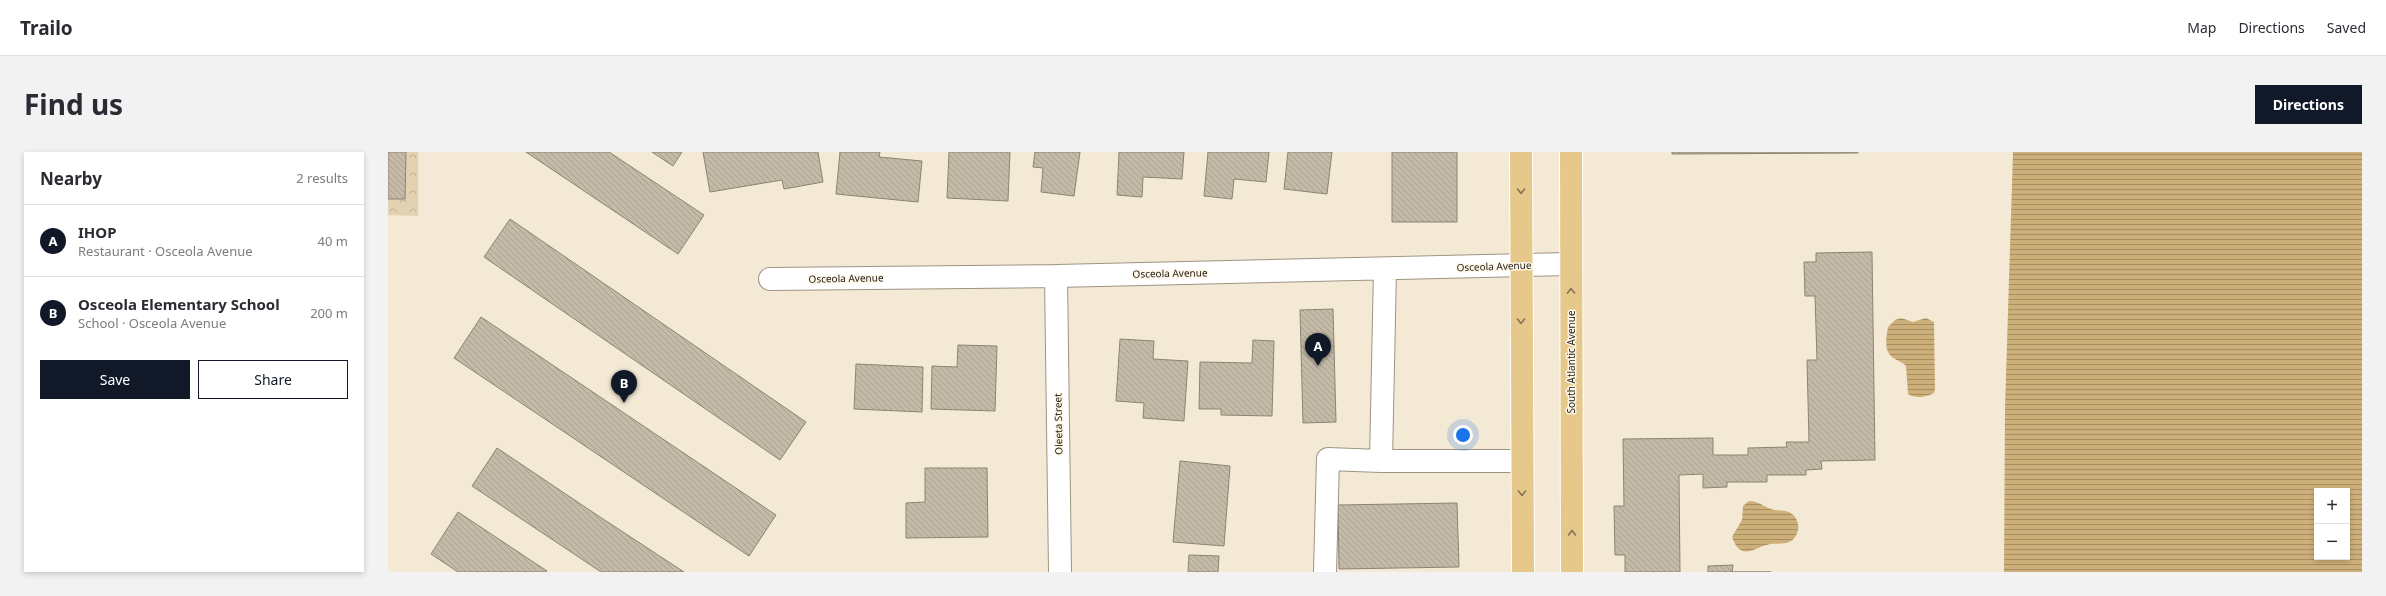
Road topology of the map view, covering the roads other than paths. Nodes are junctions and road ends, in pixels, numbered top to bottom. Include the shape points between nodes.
1 (1521, 152) edge
2 (1571, 152) edge
3 (1570, 264) junction
4 (1521, 265) junction
5 (1384, 269) junction
6 (1056, 276) junction
7 (770, 279) dead end
8 (1381, 461) junction
9 (1522, 461) junction
10 (1060, 572) edge
11 (1325, 572) edge
12 (1523, 572) edge
13 (1572, 572) edge

1 -> 4 main road
2 - 3 main road, South Atlantic Avenue
3 - 4 street, Osceola Avenue
13 -> 3 main road, South Atlantic Avenue
4 - 5 street, Osceola Avenue
4 -> 9 main road
5 - 6 street, Osceola Avenue
5 - 8 street
6 - 7 street, Osceola Avenue
6 - 10 street, Oleeta Street
8 - 9 street
8 - 11 street via 1328,459
9 -> 12 main road

